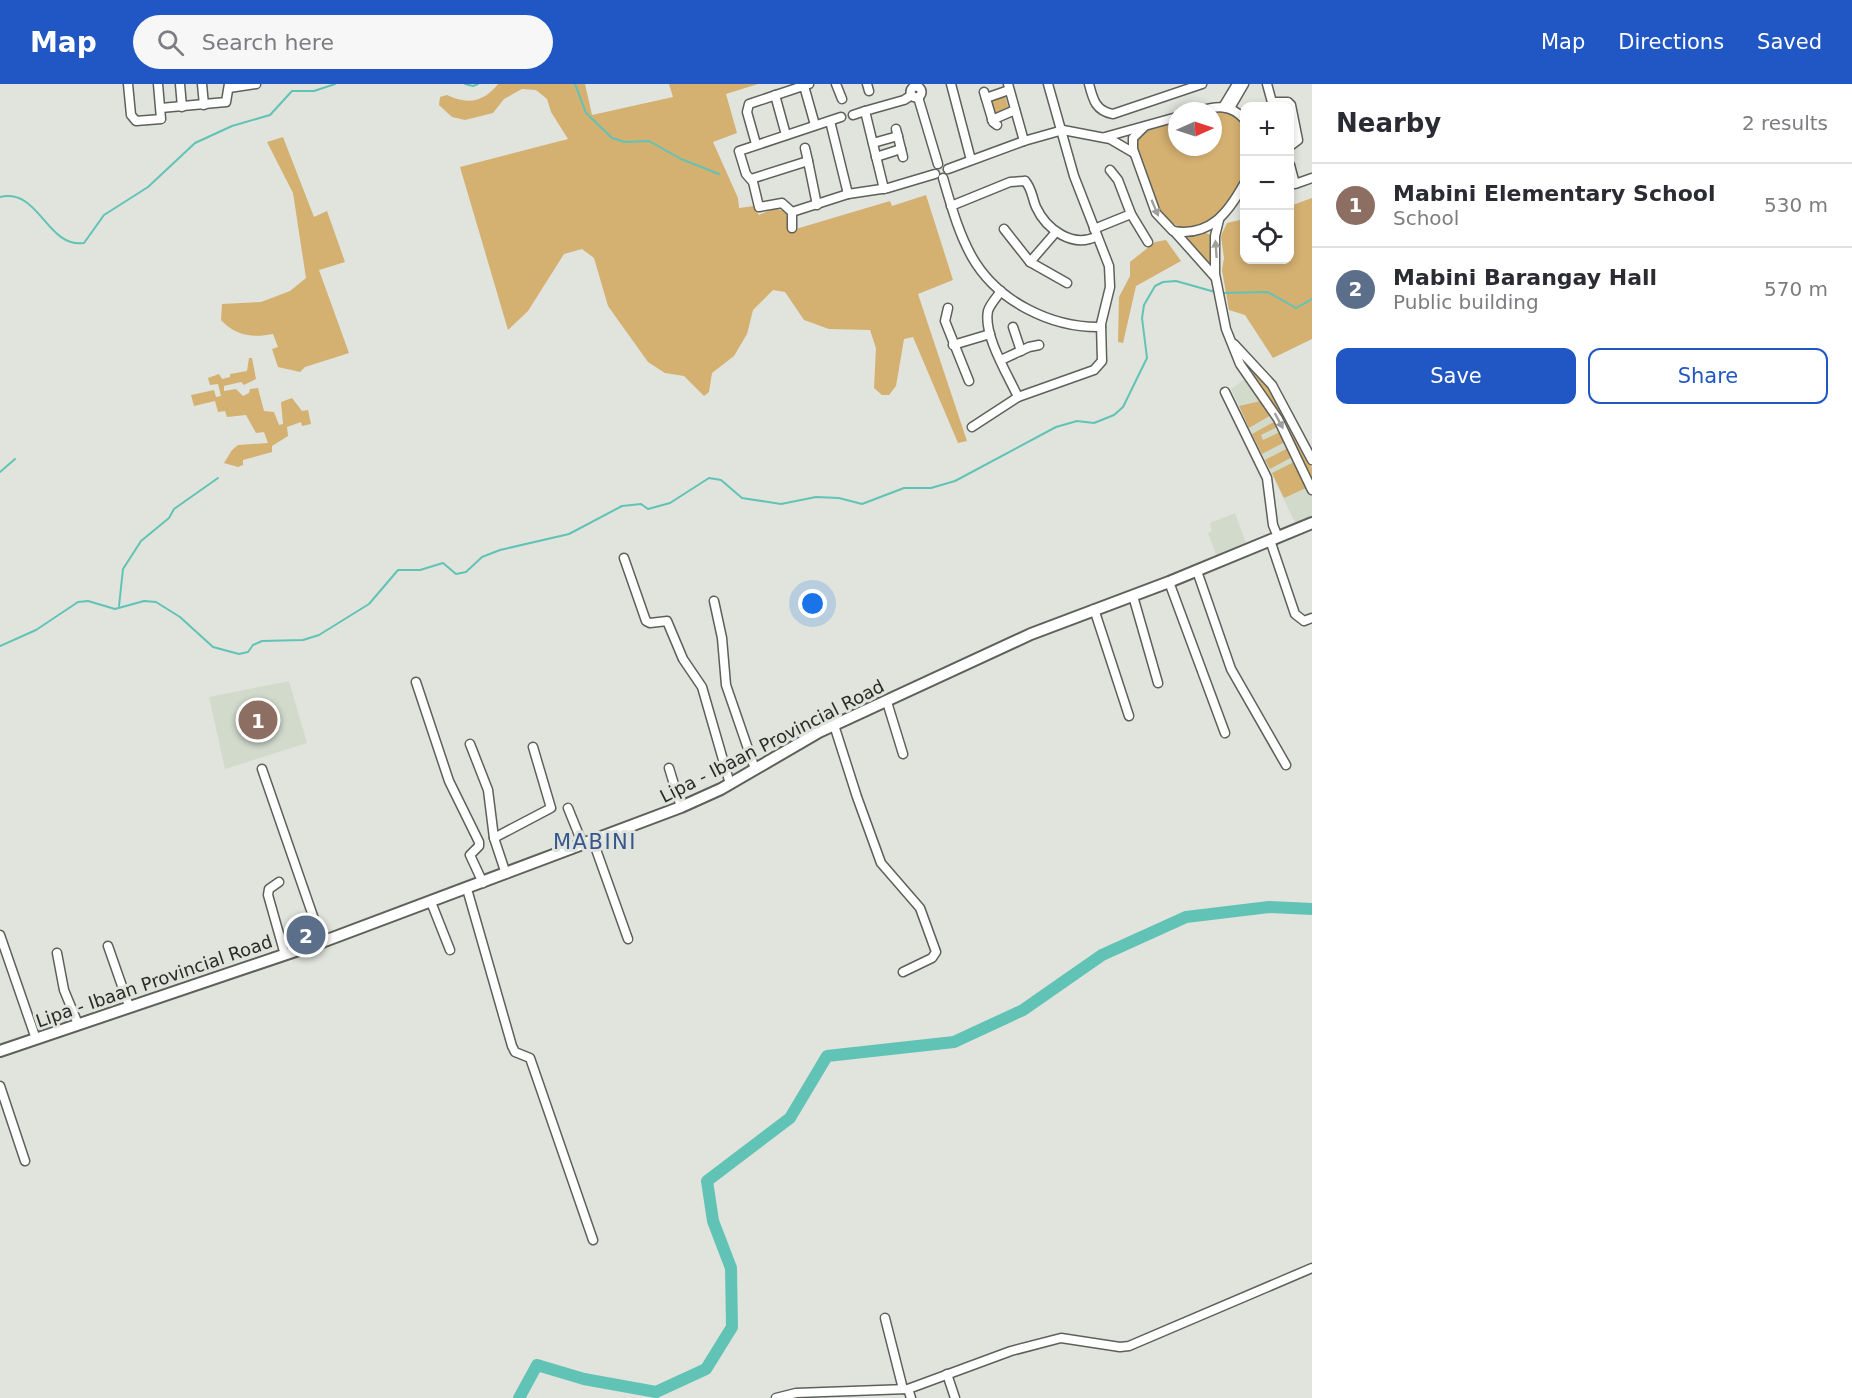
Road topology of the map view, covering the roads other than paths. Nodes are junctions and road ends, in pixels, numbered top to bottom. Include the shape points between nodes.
1 (128, 84) edge
2 (159, 84) edge
3 (180, 84) edge
4 (202, 84) edge
5 (256, 84) edge
6 (836, 84) edge
7 (930, 84) edge
8 (951, 84) edge
9 (1048, 84) edge
10 (1089, 84) edge
11 (1202, 84) edge
12 (1237, 84) edge
13 (1244, 84) edge
14 (1267, 84) edge
15 (806, 85) edge
16 (229, 86) edge
17 (1008, 87) edge
18 (1178, 87) edge
19 (914, 91) edge
20 (775, 95) junction
21 (842, 99) dead end
22 (1272, 102) edge
23 (204, 105) junction
24 (182, 107) junction
25 (161, 108) junction
26 (1227, 108) junction
27 (1222, 109) edge
28 (1015, 110) junction
29 (866, 111) junction
30 (852, 115) dead end
31 (1240, 116) edge
32 (1294, 116) edge
33 (840, 117) dead end
34 (1168, 120) edge
35 (830, 121) junction
36 (816, 124) junction
37 (1144, 127) junction
38 (1060, 131) junction
39 (786, 135) junction
40 (1104, 137) junction
41 (1024, 141) junction
42 (1294, 143) edge
43 (756, 144) junction
44 (873, 144) junction
45 (805, 148) dead end
46 (1134, 153) junction
47 (876, 157) junction
48 (971, 160) junction
49 (808, 161) junction
50 (938, 164) junction
51 (948, 169) junction
52 (1110, 170) dead end
53 (939, 176) junction
54 (1312, 178) edge
55 (751, 179) junction
56 (1294, 184) edge
57 (884, 189) junction
58 (1240, 191) edge
59 (848, 194) junction
60 (817, 205) junction
61 (951, 206) junction
62 (792, 212) junction
63 (1131, 214) junction
64 (1219, 220) junction
65 (792, 228) dead end
66 (1004, 230) dead end
67 (1173, 231) junction
68 (1056, 232) junction
69 (1095, 233) junction
70 (1148, 242) dead end
71 (1030, 262) junction
72 (1216, 278) junction
73 (1067, 283) dead end
74 (1001, 291) junction
75 (948, 308) dead end
76 (1013, 327) dead end
77 (1101, 327) junction
78 (990, 334) junction
79 (1232, 341) junction
80 (953, 345) junction
81 (1039, 345) dead end
82 (1021, 351) junction
83 (1001, 360) junction
84 (969, 381) dead end
85 (1225, 392) dead end
86 (1018, 397) junction
87 (972, 427) dead end
88 (1312, 459) edge
89 (1312, 490) edge
90 (1312, 523) edge
91 (1274, 538) junction
92 (624, 558) dead end
93 (1197, 571) junction
94 (1169, 582) junction
95 (1133, 596) junction
96 (714, 601) dead end
97 (1094, 609) junction
98 (1312, 618) edge
99 (416, 682) dead end
100 (1158, 683) dead end
101 (886, 702) junction
102 (1130, 716) dead end
103 (834, 725) junction
104 (1225, 734) dead end
105 (470, 744) dead end
106 (533, 747) dead end
107 (903, 754) dead end
108 (1286, 765) dead end
109 (669, 768) dead end
110 (262, 769) dead end
111 (755, 769) junction
112 (730, 784) junction
113 (681, 807) junction
114 (568, 808) dead end
115 (494, 838) junction
116 (588, 843) junction
117 (506, 874) junction
118 (279, 882) dead end
119 (483, 883) junction
120 (467, 889) junction
121 (431, 902) junction
122 (0, 935) edge
123 (628, 939) dead end
124 (322, 942) junction
125 (108, 946) dead end
126 (450, 950) dead end
127 (57, 953) dead end
128 (285, 955) junction
129 (903, 972) dead end
130 (129, 1006) junction
131 (78, 1024) junction
132 (36, 1039) junction
133 (0, 1051) edge
134 (0, 1086) edge
135 (25, 1161) dead end
136 (592, 1240) dead end
137 (1312, 1268) edge
138 (885, 1318) dead end
139 (947, 1374) junction
140 (905, 1389) junction
141 (776, 1398) edge
142 (911, 1398) edge
143 (955, 1398) edge

1 - 25 street via 131,115 136,121 161,119
2 - 25 street
3 - 24 street
4 - 23 street
5 - 16 street
6 - 21 street
7 - 19 street
8 - 48 street
9 - 38 street
10 - 18 street via 1098,108 1113,114
11 - 18 street
12 - 26 street
13 - 26 street
14 - 22 street
15 - 20 street
15 - 36 street
16 - 23 street via 226,102
17 - 28 street
17 - 28 street via 985,95 995,122
19 - 29 street
19 - 50 street
20 - 39 street
20 - 43 street via 748,106
23 - 24 street
24 - 25 street
26 - 27 street
26 - 31 street
28 - 41 street
29 - 30 street
29 - 44 street
32 - 42 street via 1299,134
33 - 35 street
34 - 37 street
35 - 36 street
35 - 59 street
36 - 39 street
37 - 40 street
37 - 46 street via 1133,138
38 - 40 street
38 - 41 street
38 - 69 street
39 - 43 street
40 - 46 street
41 - 48 street
43 - 55 street via 738,153
44 - 47 street
44 - 47 street via 897,133 902,153
45 - 49 street
46 -> 67 street via 1156,213
47 - 57 street
48 - 51 street
49 - 55 street
49 - 60 street
50 - 51 street
50 - 53 street via 934,168
51 - 53 street via 948,175
52 - 63 street
53 - 57 street
53 - 61 street
54 - 56 street
55 - 62 street via 759,207 782,203
57 - 59 street
58 - 64 street
59 - 60 street
60 - 62 street
61 - 68 street via 1027,179 1041,215
61 - 74 street via 972,257
62 - 65 street
63 - 69 street
63 - 70 street
64 - 67 street via 1202,230
72 -> 64 street via 1215,236
66 - 71 street
67 - 72 street
68 - 69 street via 1081,241
68 - 71 street
69 - 77 street via 1110,271
71 - 73 street
72 - 79 street via 1221,311
74 - 77 street via 1052,320 1072,326
74 - 78 street via 989,309
75 - 80 street via 945,321
76 - 82 street
77 - 86 street via 1099,367
78 - 80 street
78 - 83 street
79 - 88 street via 1272,385
79 -> 89 street via 1242,368 1278,418
80 - 84 street
81 - 82 street
82 - 83 street
83 - 86 street
85 - 91 street via 1267,478
86 - 87 street
90 - 91 main road, Lipa - Ibaan Provincial Road
91 - 93 main road, Lipa - Ibaan Provincial Road
91 - 98 street via 1295,614 1304,621
92 - 112 street via 646,621 668,621 683,659 698,678
93 - 94 main road, Lipa - Ibaan Provincial Road
93 - 108 street via 1231,669
94 - 95 main road, Lipa - Ibaan Provincial Road
94 - 104 street
95 - 97 main road, Lipa - Ibaan Provincial Road
95 - 100 street
96 - 111 street via 726,685
97 - 101 main road, Lipa - Ibaan Provincial Road
97 - 102 street
99 - 119 street via 449,781 479,842 470,855
101 - 103 main road, Lipa - Ibaan Provincial Road
101 - 107 street
103 - 111 main road, Lipa - Ibaan Provincial Road
103 - 129 street via 882,863 920,908 936,952 932,958
105 - 115 street via 488,790
106 - 115 street via 551,808
109 - 113 street
110 - 124 street
111 - 112 main road, Lipa - Ibaan Provincial Road
112 - 113 main road, Lipa - Ibaan Provincial Road
113 - 116 main road, Lipa - Ibaan Provincial Road
114 - 116 street
115 - 117 street
116 - 117 main road, Lipa - Ibaan Provincial Road
116 - 123 street
117 - 119 main road, Lipa - Ibaan Provincial Road
118 - 128 street via 269,889 268,895
119 - 120 main road, Lipa - Ibaan Provincial Road
120 - 121 main road, Lipa - Ibaan Provincial Road
120 - 136 street via 512,1046 515,1052 530,1058
121 - 124 main road, Lipa - Ibaan Provincial Road
121 - 126 street
122 - 132 street
124 - 128 main road, Lipa - Ibaan Provincial Road
125 - 130 street
127 - 131 street via 64,990
128 - 130 main road, Lipa - Ibaan Provincial Road
130 - 131 main road, Lipa - Ibaan Provincial Road
131 - 132 main road, Lipa - Ibaan Provincial Road
132 - 133 main road, Lipa - Ibaan Provincial Road
134 - 135 street
137 - 139 street via 1129,1346 1061,1338
138 - 140 street
139 - 140 street
139 - 143 street
140 - 141 street via 796,1393
140 - 142 street

